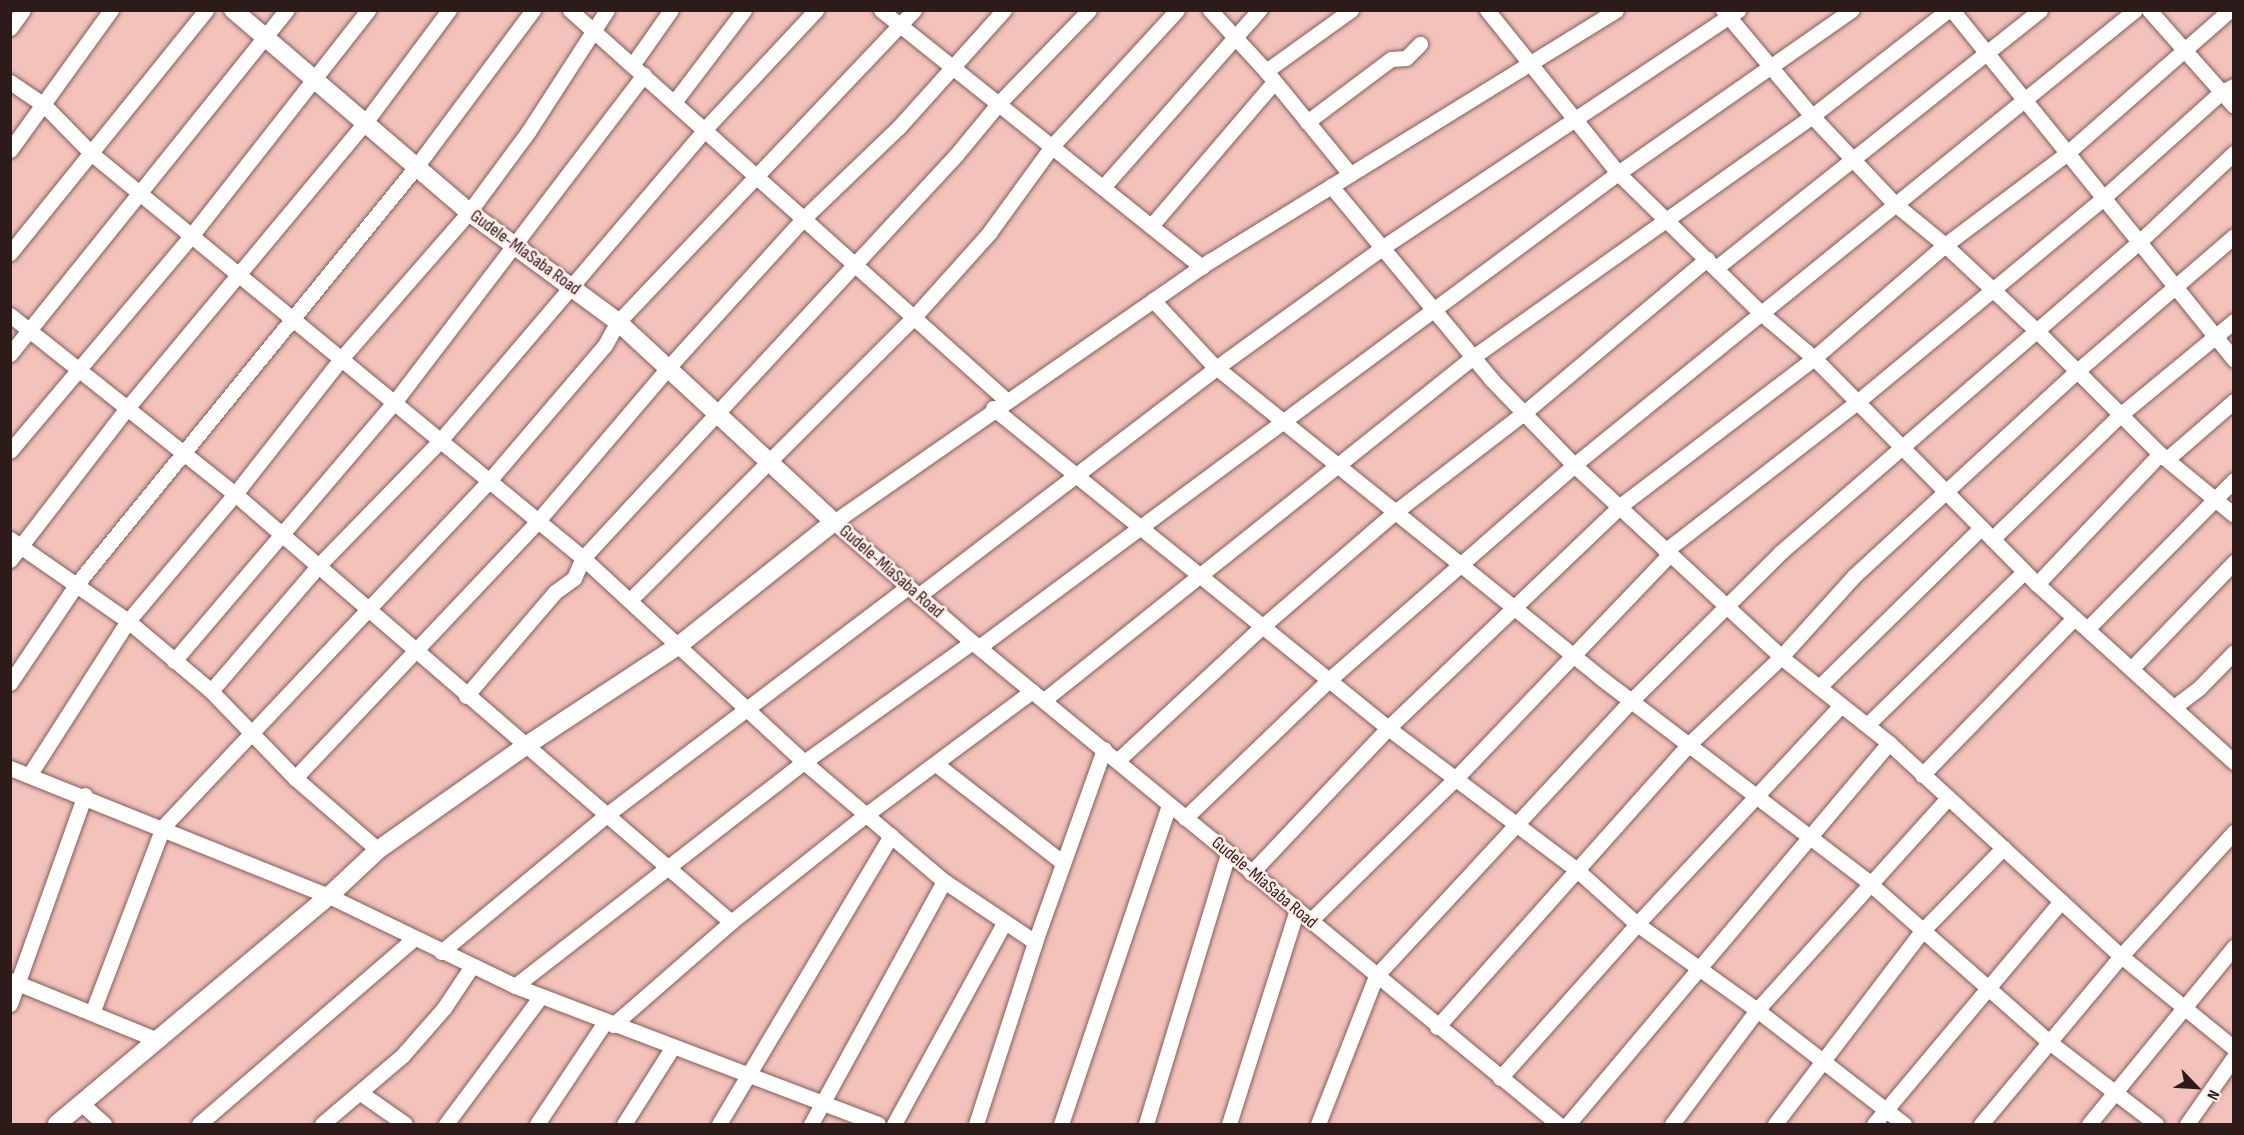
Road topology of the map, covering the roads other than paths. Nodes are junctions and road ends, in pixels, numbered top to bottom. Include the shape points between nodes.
1 (23, 10) edge
2 (111, 10) edge
3 (206, 10) edge
4 (233, 10) edge
5 (287, 10) edge
6 (368, 10) edge
7 (449, 10) edge
8 (533, 10) edge
9 (570, 10) edge
10 (606, 10) edge
11 (671, 10) edge
12 (744, 10) edge
13 (816, 10) edge
14 (881, 10) edge
15 (914, 10) edge
16 (1004, 10) edge
17 (1089, 10) edge
18 (1177, 10) edge
19 (1210, 10) edge
20 (1259, 10) edge
21 (1351, 10) edge
22 (1487, 10) edge
23 (1616, 10) edge
24 (1852, 10) edge
25 (1950, 10) edge
26 (2040, 10) edge
27 (2134, 10) edge
28 (2149, 10) edge
29 (2230, 10) edge
30 (1729, 13) edge
31 (900, 25) junction
32 (10, 28) edge
33 (596, 32) junction
34 (1232, 37) junction
35 (267, 39) junction
36 (1420, 44) dead end
37 (2182, 51) junction
38 (1988, 55) junction
39 (1532, 62) junction
40 (954, 66) junction
41 (1771, 68) junction
42 (639, 69) junction
43 (1270, 76) junction
44 (316, 79) junction
45 (10, 82) edge
46 (2227, 89) edge
47 (2024, 100) junction
48 (675, 101) junction
49 (999, 103) junction
50 (44, 105) junction
51 (2234, 106) edge
52 (1812, 116) junction
53 (1574, 118) junction
54 (1307, 122) junction
55 (363, 124) junction
56 (705, 129) junction
57 (1053, 145) junction
58 (10, 150) edge
59 (2234, 153) edge
60 (92, 154) junction
61 (2066, 154) junction
62 (1851, 157) junction
63 (416, 167) junction
64 (1618, 172) junction
65 (1350, 174) junction
66 (758, 177) junction
67 (1104, 186) junction
68 (1331, 186) junction
69 (139, 193) junction
70 (2102, 199) junction
71 (1895, 204) junction
72 (469, 212) junction
73 (804, 218) junction
74 (1665, 218) junction
75 (1151, 226) junction
76 (190, 236) junction
77 (2234, 236) edge
78 (516, 243) junction
79 (2138, 243) junction
80 (1945, 245) junction
81 (1383, 247) junction
82 (10, 253) edge
83 (856, 264) junction
84 (1711, 264) junction
85 (1202, 267) junction
86 (240, 276) junction
87 (570, 285) junction
88 (1992, 289) junction
89 (2175, 289) junction
90 (1153, 300) junction
91 (1434, 310) junction
92 (1762, 314) junction
93 (10, 315) edge
94 (914, 317) junction
95 (289, 318) junction
96 (2234, 321) edge
97 (618, 322) junction
98 (30, 330) junction
99 (2037, 331) junction
100 (2214, 338) junction
101 (10, 354) edge
102 (1473, 357) junction
103 (1814, 358) junction
104 (2234, 359) edge
105 (340, 360) junction
106 (1216, 368) junction
107 (667, 369) junction
108 (79, 370) junction
109 (2076, 372) junction
110 (2234, 401) edge
111 (1857, 402) junction
112 (393, 404) junction
113 (1000, 404) junction
114 (128, 407) junction
115 (1525, 412) junction
116 (716, 413) junction
117 (2120, 415) junction
118 (1281, 420) junction
119 (439, 442) junction
120 (1903, 449) junction
121 (10, 451) edge
122 (182, 451) junction
123 (2163, 457) junction
124 (768, 460) junction
125 (1337, 464) junction
126 (1574, 465) junction
127 (1075, 475) junction
128 (2234, 480) edge
129 (488, 482) junction
130 (1947, 493) junction
131 (235, 494) junction
132 (2213, 498) junction
133 (1620, 506) junction
134 (1395, 512) junction
135 (2234, 515) edge
136 (537, 522) junction
137 (834, 522) junction
138 (1138, 526) junction
139 (1987, 534) junction
140 (280, 535) junction
141 (15, 543) edge
142 (1667, 553) junction
143 (583, 558) junction
144 (10, 560) edge
145 (2234, 562) edge
146 (1459, 564) junction
147 (318, 566) junction
148 (2024, 572) junction
149 (1202, 577) junction
150 (2037, 584) junction
151 (76, 585) junction
152 (913, 592) junction
153 (630, 600) junction
154 (1724, 605) junction
155 (1512, 607) junction
156 (369, 608) junction
157 (2074, 618) junction
158 (128, 621) junction
159 (1264, 625) junction
160 (2087, 629) junction
161 (976, 644) junction
162 (678, 646) junction
163 (415, 650) junction
164 (2234, 652) edge
165 (1572, 656) junction
166 (1781, 657) junction
167 (174, 662) junction
168 (2132, 668) junction
169 (1331, 678) junction
170 (10, 683) edge
171 (1819, 687) junction
172 (211, 691) junction
173 (466, 696) junction
174 (1038, 696) junction
175 (1631, 701) junction
176 (1841, 705) junction
177 (2174, 707) junction
178 (745, 708) junction
179 (1867, 725) junction
180 (1388, 728) junction
181 (253, 736) junction
182 (1889, 743) junction
183 (527, 745) junction
184 (1688, 745) junction
185 (1104, 749) junction
186 (1117, 761) junction
187 (2233, 761) edge
188 (804, 762) junction
189 (936, 764) junction
190 (10, 768) edge
191 (30, 774) junction
192 (1923, 775) junction
193 (295, 778) junction
194 (1455, 779) junction
195 (85, 795) junction
196 (1754, 796) junction
197 (1948, 798) junction
198 (1169, 805) junction
199 (609, 813) junction
200 (867, 814) junction
201 (1185, 818) junction
202 (1520, 825) junction
203 (163, 827) junction
204 (2234, 832) edge
205 (891, 835) junction
206 (1808, 836) junction
207 (2002, 848) junction
208 (378, 850) junction
209 (1228, 854) junction
210 (1063, 863) junction
211 (670, 867) junction
212 (1577, 870) junction
213 (1251, 873) junction
214 (944, 881) junction
215 (1870, 884) junction
216 (330, 896) junction
217 (2061, 901) junction
218 (1297, 910) junction
219 (1310, 921) junction
220 (731, 922) junction
221 (1004, 923) junction
222 (1637, 924) junction
223 (1923, 930) junction
224 (413, 939) junction
225 (1035, 942) junction
226 (2234, 947) edge
227 (441, 952) junction
228 (2121, 956) junction
229 (472, 966) junction
230 (1696, 968) junction
231 (1376, 976) junction
232 (14, 981) edge
233 (515, 986) junction
234 (1990, 990) junction
235 (541, 996) junction
236 (10, 1004) edge
237 (2182, 1006) junction
238 (1757, 1010) junction
239 (92, 1013) junction
240 (609, 1023) junction
241 (1437, 1027) junction
242 (158, 1040) junction
243 (2048, 1041) junction
244 (672, 1048) junction
245 (2234, 1048) edge
246 (2234, 1057) edge
247 (1824, 1062) junction
248 (747, 1077) junction
249 (1500, 1078) junction
250 (2115, 1093) junction
251 (362, 1094) junction
252 (82, 1104) junction
253 (821, 1104) junction
254 (1886, 1110) junction
255 (57, 1125) edge
256 (104, 1125) edge
257 (200, 1125) edge
258 (322, 1125) edge
259 (405, 1125) edge
260 (447, 1125) edge
261 (537, 1125) edge
262 (624, 1125) edge
263 (719, 1125) edge
264 (811, 1125) edge
265 (878, 1125) edge
266 (894, 1125) edge
267 (976, 1125) edge
268 (1061, 1125) edge
269 (1146, 1125) edge
270 (1229, 1125) edge
271 (1317, 1125) edge
272 (1558, 1125) edge
273 (1568, 1125) edge
274 (1672, 1125) edge
275 (1775, 1125) edge
276 (1874, 1125) edge
277 (1904, 1125) edge
278 (1981, 1125) edge
279 (2089, 1125) edge
280 (2156, 1125) edge
281 (2187, 1125) edge

1 - 32 street
2 - 50 street
3 - 60 street
4 - 35 main road, Gudele-MiaSaba Road
5 - 35 street
6 - 44 street
7 - 55 street
8 - 63 street
9 - 33 street
10 - 33 street
11 - 42 street
12 - 48 street
13 - 56 street
14 - 31 street
15 - 31 street
16 - 40 street
17 - 49 street
18 - 57 street
19 - 34 street
20 - 34 street
21 - 43 street
22 - 39 street
23 - 39 street
24 - 41 street
25 - 38 street
25 - 52 street
26 - 38 street
27 - 47 street
28 - 37 street
29 - 37 street
30 - 41 street
30 - 53 street
31 - 40 street
31 - 66 street
33 - 42 street
33 - 72 street
34 - 43 street
34 - 67 street
35 - 44 main road, Gudele-MiaSaba Road
35 - 69 street
36 - 54 street via 1406,57 1392,59
37 - 46 street
37 - 61 street
38 - 47 street
38 - 62 street
39 - 53 street
39 - 65 street
40 - 49 street
40 - 73 street via 899,127
41 - 52 street
41 - 64 street
42 - 48 street
42 - 78 street
43 - 54 street
43 - 75 street
44 - 55 main road, Gudele-MiaSaba Road
44 - 76 street
45 - 50 street
46 - 51 street
46 - 70 street
47 - 61 street
47 - 71 street
48 - 56 street
49 - 57 street
49 - 83 street
50 - 58 street
50 - 60 street
52 - 62 street
52 - 74 street
53 - 64 street
53 - 81 street
54 - 65 street
55 - 63 main road, Gudele-MiaSaba Road
55 - 86 street
56 - 66 street
56 - 87 street
57 - 67 street
57 - 94 street via 988,233
59 - 79 street
60 - 69 street
60 - 82 street
61 - 70 street
61 - 80 street
62 - 71 street
62 - 84 street
63 - 72 main road, Gudele-MiaSaba Road
63 - 95 street
64 - 74 street
64 - 91 street
65 - 68 street
66 - 73 street
66 - 97 street
67 - 75 street
68 - 81 street
68 - 85 street
69 - 76 street
69 - 98 street
70 - 79 street
70 - 88 street
71 - 80 street
71 - 92 street
72 - 78 main road, Gudele-MiaSaba Road
72 - 105 street
73 - 83 street
73 - 107 street
74 - 84 street
74 - 102 street
75 - 85 street
76 - 86 street
76 - 108 street
77 - 89 street
78 - 87 main road, Gudele-MiaSaba Road
78 - 112 street
79 - 89 street
79 - 99 street
80 - 88 street
80 - 103 street
81 - 91 street
81 - 106 street
83 - 94 street
83 - 116 street
84 - 92 street
84 - 115 street
85 - 90 street
86 - 95 street
86 - 114 street
87 - 97 main road, Gudele-MiaSaba Road
87 - 119 street
88 - 99 street
88 - 111 street
89 - 100 street
89 - 109 street
90 - 106 street
90 - 113 street
91 - 102 street
91 - 118 street
92 - 103 street
92 - 126 street
93 - 98 street
94 - 113 street
94 - 124 street
95 - 105 street
95 - 122 street
96 - 100 street
97 - 107 main road, Gudele-MiaSaba Road
97 - 129 street via 605,345
98 - 101 street
98 - 108 street
99 - 109 street
99 - 120 street
100 - 104 street
100 - 117 street
102 - 115 street
102 - 125 street
103 - 111 street
103 - 133 street
105 - 112 street
105 - 131 street
106 - 118 street
106 - 127 street
107 - 116 main road, Gudele-MiaSaba Road
107 - 136 street
108 - 114 street
108 - 121 street
109 - 117 street
109 - 130 street
110 - 123 street
111 - 120 street
111 - 142 street
112 - 119 street
112 - 140 street
113 - 127 street
113 - 137 street
114 - 122 street
114 - 141 street
115 - 126 street
115 - 134 street
116 - 124 main road, Gudele-MiaSaba Road
116 - 143 street
117 - 123 street
117 - 139 street
118 - 125 street
118 - 138 street
119 - 129 street
119 - 147 street
120 - 130 street
120 - 154 street
122 - 131 street
122 - 151 street
123 - 132 street
123 - 150 street
124 - 137 main road, Gudele-MiaSaba Road
124 - 153 street
125 - 134 street
125 - 149 street
126 - 133 street
126 - 146 street
127 - 138 street
127 - 152 street
128 - 132 street
129 - 136 street
129 - 156 street
130 - 139 street
130 - 166 street via 1854,576
131 - 140 street
131 - 158 street
132 - 135 street
132 - 160 street
133 - 142 street
133 - 155 street
134 - 146 street
134 - 159 street
136 - 143 street
136 - 163 street
137 - 152 street, Gudele-MiaSaba Road
137 - 162 main road
138 - 149 street
138 - 161 street
139 - 148 street
139 - 171 street
140 - 147 street
140 - 167 street
141 - 144 street
141 - 151 street
142 - 154 street
142 - 165 street
143 - 153 street
143 - 173 street via 574,578 555,592
145 - 168 street
146 - 155 street
146 - 169 street
147 - 156 street
147 - 172 street
148 - 150 street
148 - 179 street
149 - 159 street
149 - 174 street
150 - 157 street
151 - 158 street
151 - 170 street
152 - 161 street, Gudele-MiaSaba Road
152 - 178 street
153 - 162 street
154 - 166 street
154 - 175 street
155 - 165 street
155 - 180 street
156 - 163 street
156 - 181 street
157 - 160 street
157 - 192 street
158 - 167 street
158 - 191 street
159 - 169 street
159 - 186 street
160 - 168 street
161 - 174 street, Gudele-MiaSaba Road
161 - 188 street
162 - 178 street
162 - 183 main road
163 - 173 street
163 - 193 street
164 - 177 street
165 - 175 street
165 - 194 street
166 - 171 street
166 - 184 street
167 - 172 street
168 - 177 street
169 - 180 street
169 - 201 street
171 - 176 street
172 - 181 street
173 - 183 street
174 - 185 street, Gudele-MiaSaba Road
174 - 189 street
175 - 184 street
175 - 202 street
176 - 179 street
176 - 196 street
177 - 187 street
178 - 188 street
178 - 199 street
179 - 182 street
180 - 194 street
180 - 213 street
181 - 193 street
181 - 203 street
182 - 192 street
182 - 206 street
183 - 199 street
183 - 208 main road
184 - 196 street
184 - 212 street
185 - 186 street, Gudele-MiaSaba Road
185 - 210 street
186 - 198 street, Gudele-MiaSaba Road
188 - 200 street
188 - 211 street
189 - 200 street
189 - 210 street
190 - 191 street
191 - 195 street
192 - 197 street
193 - 208 street
194 - 202 street
194 - 219 street
195 - 203 street
195 - 232 street
196 - 206 street
196 - 222 street
197 - 207 street
197 - 215 street
198 - 201 street, Gudele-MiaSaba Road
198 - 268 street
199 - 211 street
199 - 227 street
200 - 205 street
200 - 220 street
201 - 209 street, Gudele-MiaSaba Road
202 - 212 street
202 - 231 street
203 - 216 street
203 - 239 street
204 - 228 street
205 - 214 street
205 - 248 street
206 - 215 street
206 - 230 street
207 - 217 street
207 - 223 street
208 - 216 main road
209 - 213 street, Gudele-MiaSaba Road
209 - 269 street
210 - 225 street
211 - 220 street
211 - 233 street
212 - 222 street
212 - 241 street
213 - 218 street, Gudele-MiaSaba Road
214 - 221 street
214 - 253 street
215 - 223 street
215 - 238 street
216 - 224 street
216 - 242 main road
217 - 228 street
217 - 234 street
218 - 219 street, Gudele-MiaSaba Road
218 - 270 street
219 - 231 street, Gudele-MiaSaba Road
220 - 240 street
221 - 225 street
221 - 266 street
222 - 230 street
222 - 249 street
223 - 234 street
223 - 247 street
224 - 227 street
224 - 257 street
225 - 267 street
226 - 237 street
227 - 229 street
228 - 237 street
228 - 243 street
229 - 233 street
229 - 251 street via 444,1008
230 - 238 street
230 - 273 street
231 - 241 street, Gudele-MiaSaba Road
231 - 271 street
232 - 236 street
232 - 239 street
233 - 235 street
234 - 243 street
234 - 254 street
235 - 240 street
235 - 260 street
237 - 245 street
237 - 250 street
238 - 247 street
238 - 274 street
239 - 242 street
240 - 244 street
240 - 261 street
241 - 249 street, Gudele-MiaSaba Road
242 - 252 main road
243 - 250 street
243 - 278 street
244 - 248 street
244 - 262 street
246 - 281 street
247 - 254 street
247 - 275 street
248 - 253 street
248 - 263 street
249 - 272 street, Gudele-MiaSaba Road
250 - 279 street
250 - 280 street
251 - 258 street
251 - 259 street
252 - 255 main road
252 - 256 street
253 - 264 street
253 - 265 street
254 - 276 street
254 - 277 street

